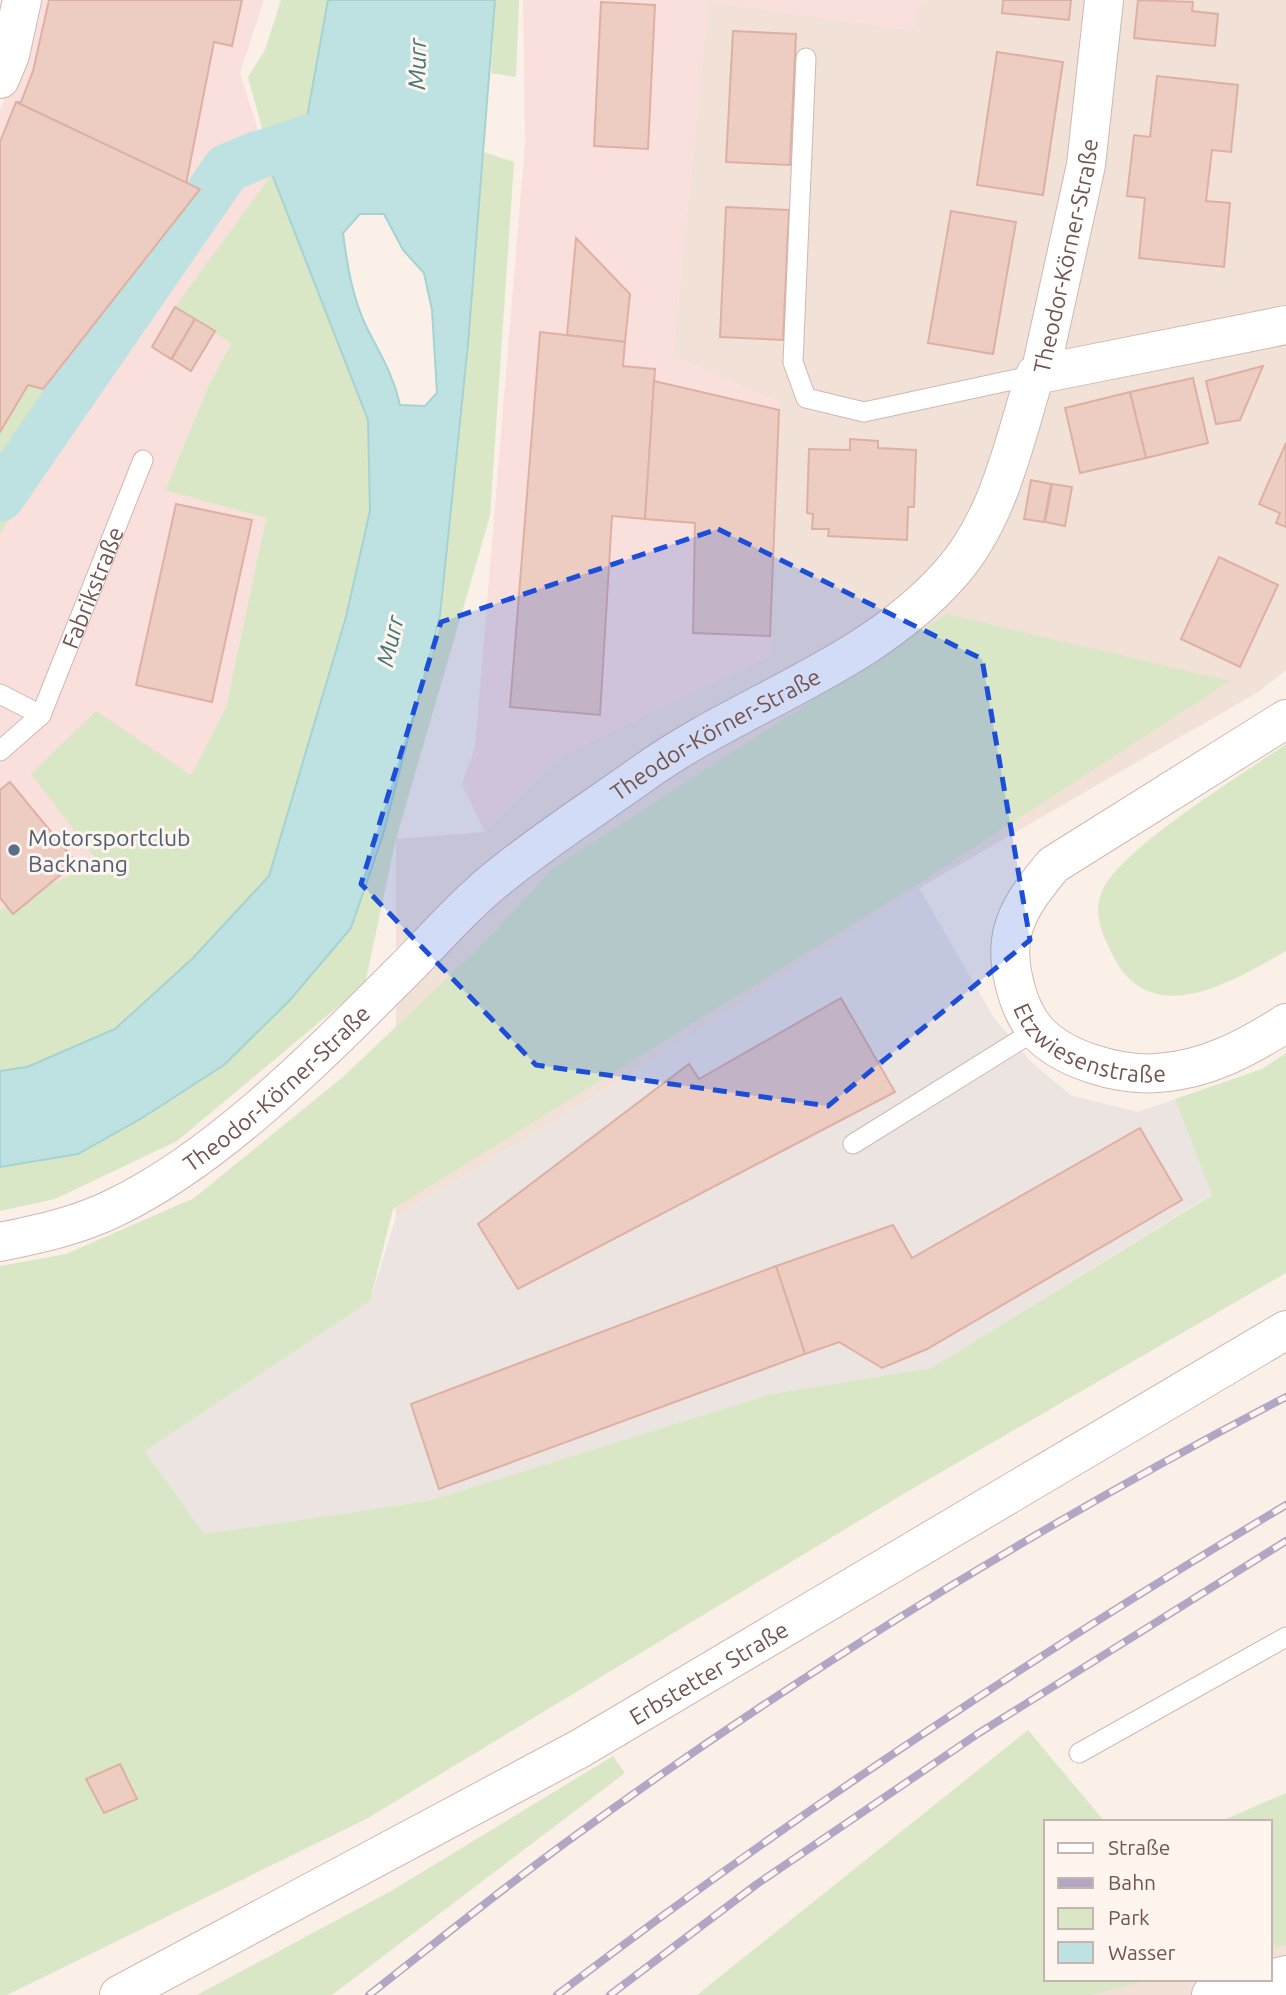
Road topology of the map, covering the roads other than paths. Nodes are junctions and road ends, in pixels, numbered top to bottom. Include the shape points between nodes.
1 (22, 0) edge
2 (1104, 0) edge
3 (806, 58) dead end
4 (0, 79) edge
5 (1286, 325) edge
6 (1037, 374) junction
7 (143, 460) dead end
8 (0, 694) edge
9 (41, 715) junction
10 (1286, 719) edge
11 (0, 751) edge
12 (1286, 1023) edge
13 (1036, 1030) junction
14 (853, 1144) dead end
15 (0, 1242) edge
16 (1286, 1330) edge
17 (1286, 1637) edge
18 (1079, 1753) dead end
19 (1264, 1981) edge
20 (118, 1995) edge
21 (1212, 1995) edge

1 - 4 street
2 - 6 street, Theodor-Körner-Straße via 1086,165
3 - 6 lane via 793,362 806,398 864,412
5 - 6 street
6 - 15 street, Theodor-Körner-Straße via 996,500 979,536 924,601 857,653 653,766 493,881 351,1023 190,1163 115,1208 67,1227
7 - 9 lane, Fabrikstraße
8 - 9 lane
9 - 11 lane, Fabrikstraße
10 - 13 street, Etzwiesenstraße via 1053,865 1025,901 1012,934 1015,988
12 - 13 street, Etzwiesenstraße via 1252,1045 1208,1064 1159,1073 1119,1072 1071,1056
13 - 14 lane
16 - 20 street, Erbstetter Straße via 581,1748
17 - 18 lane
19 - 21 street

